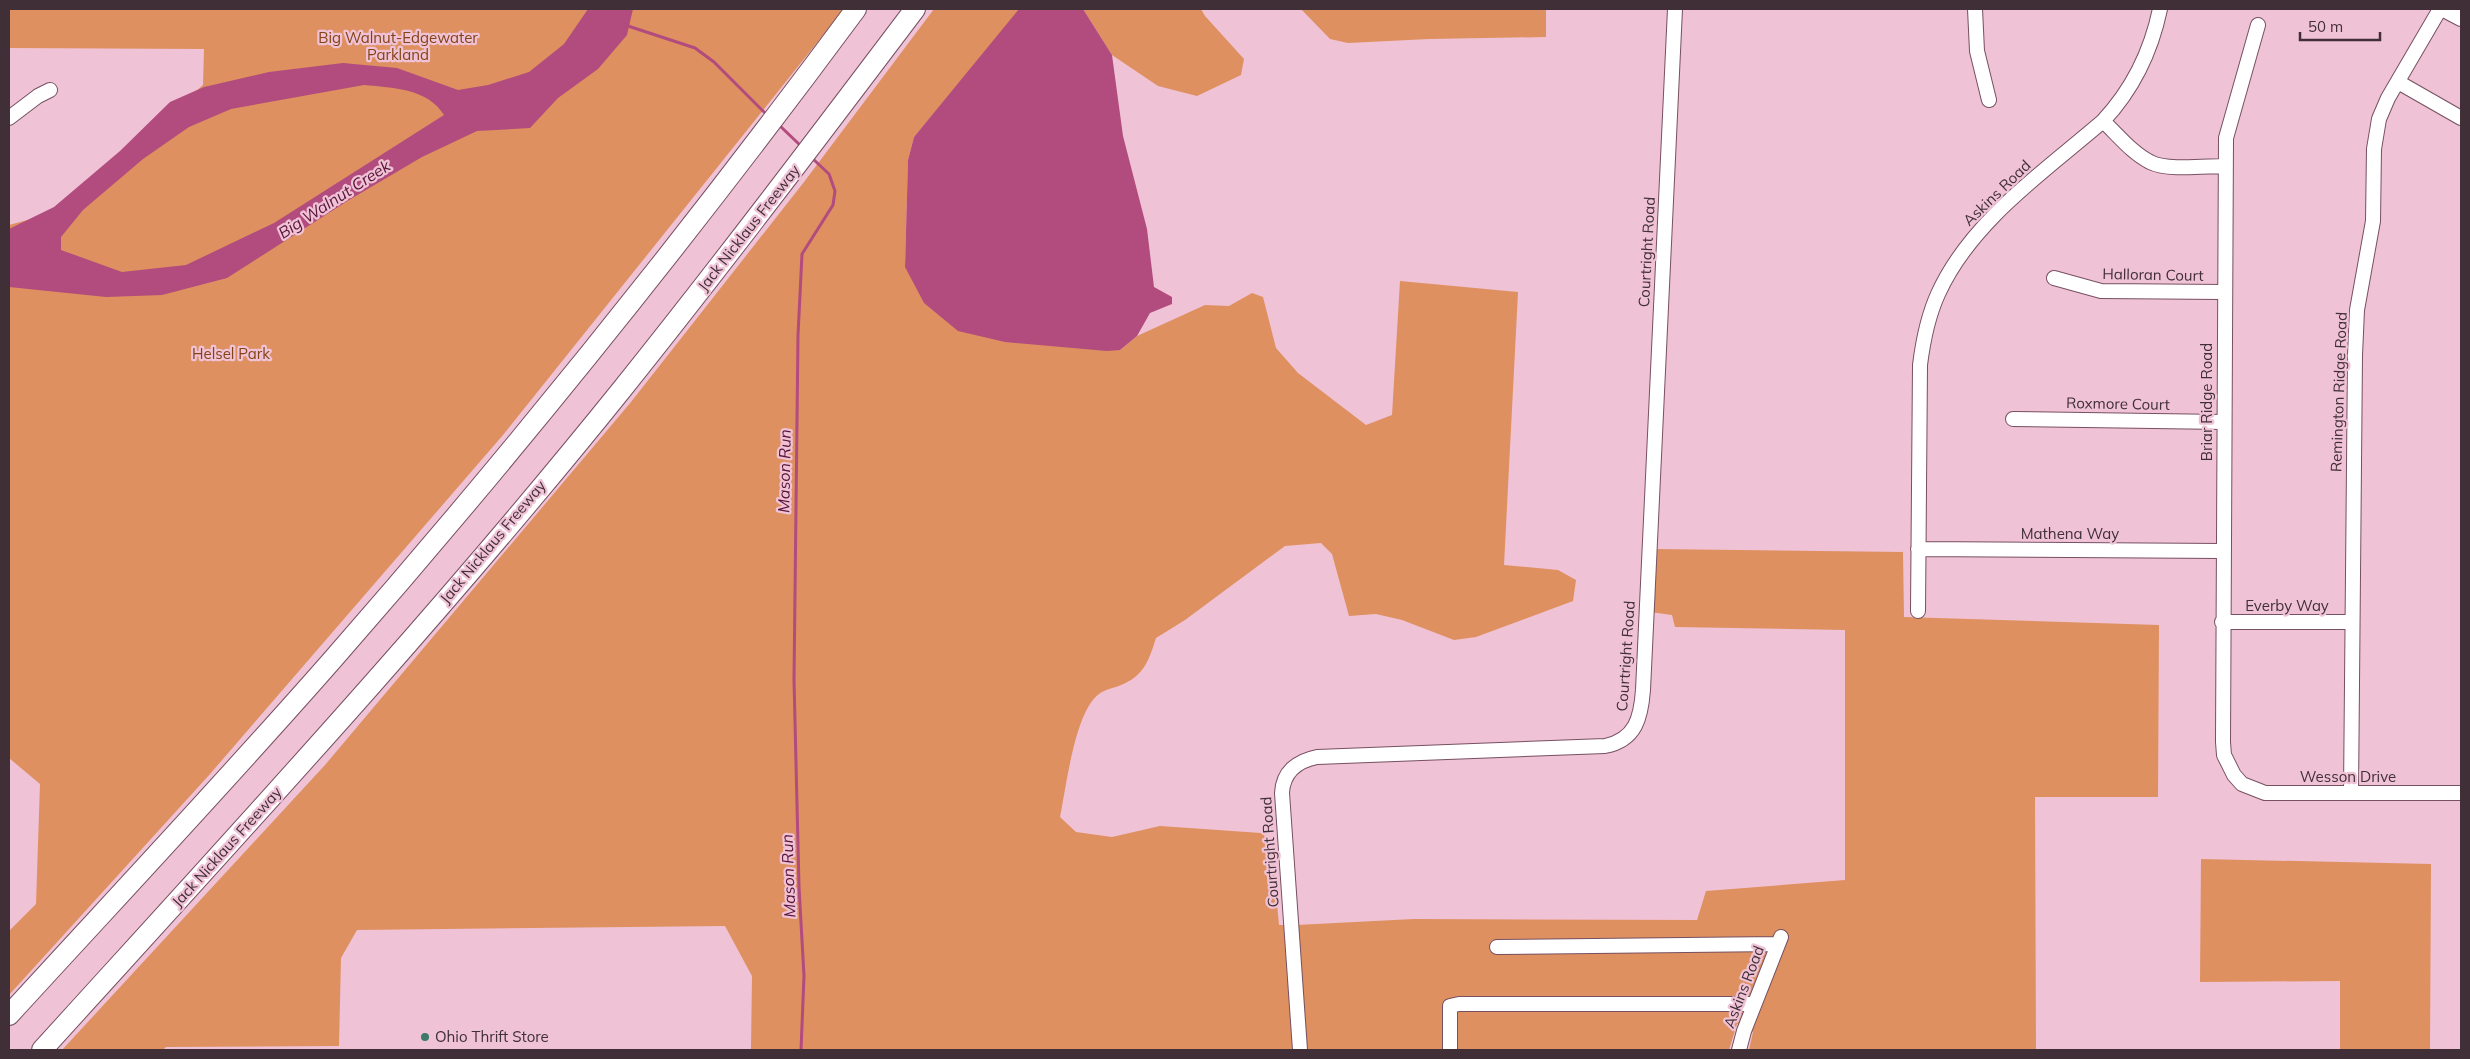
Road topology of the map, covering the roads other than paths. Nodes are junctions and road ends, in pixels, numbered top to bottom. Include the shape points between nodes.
1 (856, 9) edge
2 (915, 9) edge
3 (1675, 9) edge
4 (1975, 9) edge
5 (2160, 9) edge
6 (2440, 9) edge
7 (2444, 9) edge
8 (2461, 18) edge
9 (2258, 25) dead end
10 (2398, 82) junction
11 (50, 90) dead end
12 (1989, 100) dead end
13 (9, 118) edge
14 (2461, 118) edge
15 (2103, 121) junction
16 (2225, 166) junction
17 (2054, 278) dead end
18 (2224, 292) junction
19 (2013, 419) dead end
20 (2223, 422) junction
21 (1918, 549) junction
22 (2222, 551) junction
23 (1918, 611) dead end
24 (2222, 622) junction
25 (2352, 622) junction
26 (2238, 780) joint
27 (2351, 793) junction
28 (2461, 793) edge
29 (1497, 947) dead end
30 (1754, 1004) junction
31 (9, 1014) edge
32 (42, 1050) edge
33 (1300, 1050) edge
34 (1450, 1050) edge
35 (1739, 1050) edge

1 - 31 highway via 787,102 574,372 353,636 183,828
2 - 32 highway, Jack Nicklaus Freeway via 793,172 624,387 475,565 334,728
3 - 33 street, Courtright Road via 1639,720 1628,736 1605,746 1317,756 1293,767 1284,780 1282,793
4 - 12 street via 1977,51
5 - 15 street, Askins Road via 2145,57 2128,91
6 - 10 street, Remington Ridge Road
7 - 8 main road
9 - 16 street, Briar Ridge Road via 2230,122
10 - 14 street
10 - 25 street, Remington Ridge Road via 2388,98 2375,136 2373,221 2357,310
11 - 13 street
15 - 16 street via 2152,164
15 - 21 street, Askins Road via 1983,227 1956,262 1937,295 1924,337 1920,365
16 - 18 street, Briar Ridge Road
17 - 18 street, Halloran Court via 2101,291
18 - 20 street, Briar Ridge Road
19 - 20 street, Roxmore Court
20 - 22 street, Briar Ridge Road
21 - 22 street, Mathena Way
21 - 23 street, Askins Road
22 - 24 street, Briar Ridge Road
24 - 25 street, Everby Way
24 - 26 street, Briar Ridge Road via 2224,755
25 - 27 street, Remington Ridge Road
26 - 27 street, Wesson Drive via 2265,793
27 - 28 street, Wesson Drive
29 - 30 street, Askins Road via 1780,940
30 - 34 street via 1459,1004 1450,1006
30 - 35 street, Askins Road

